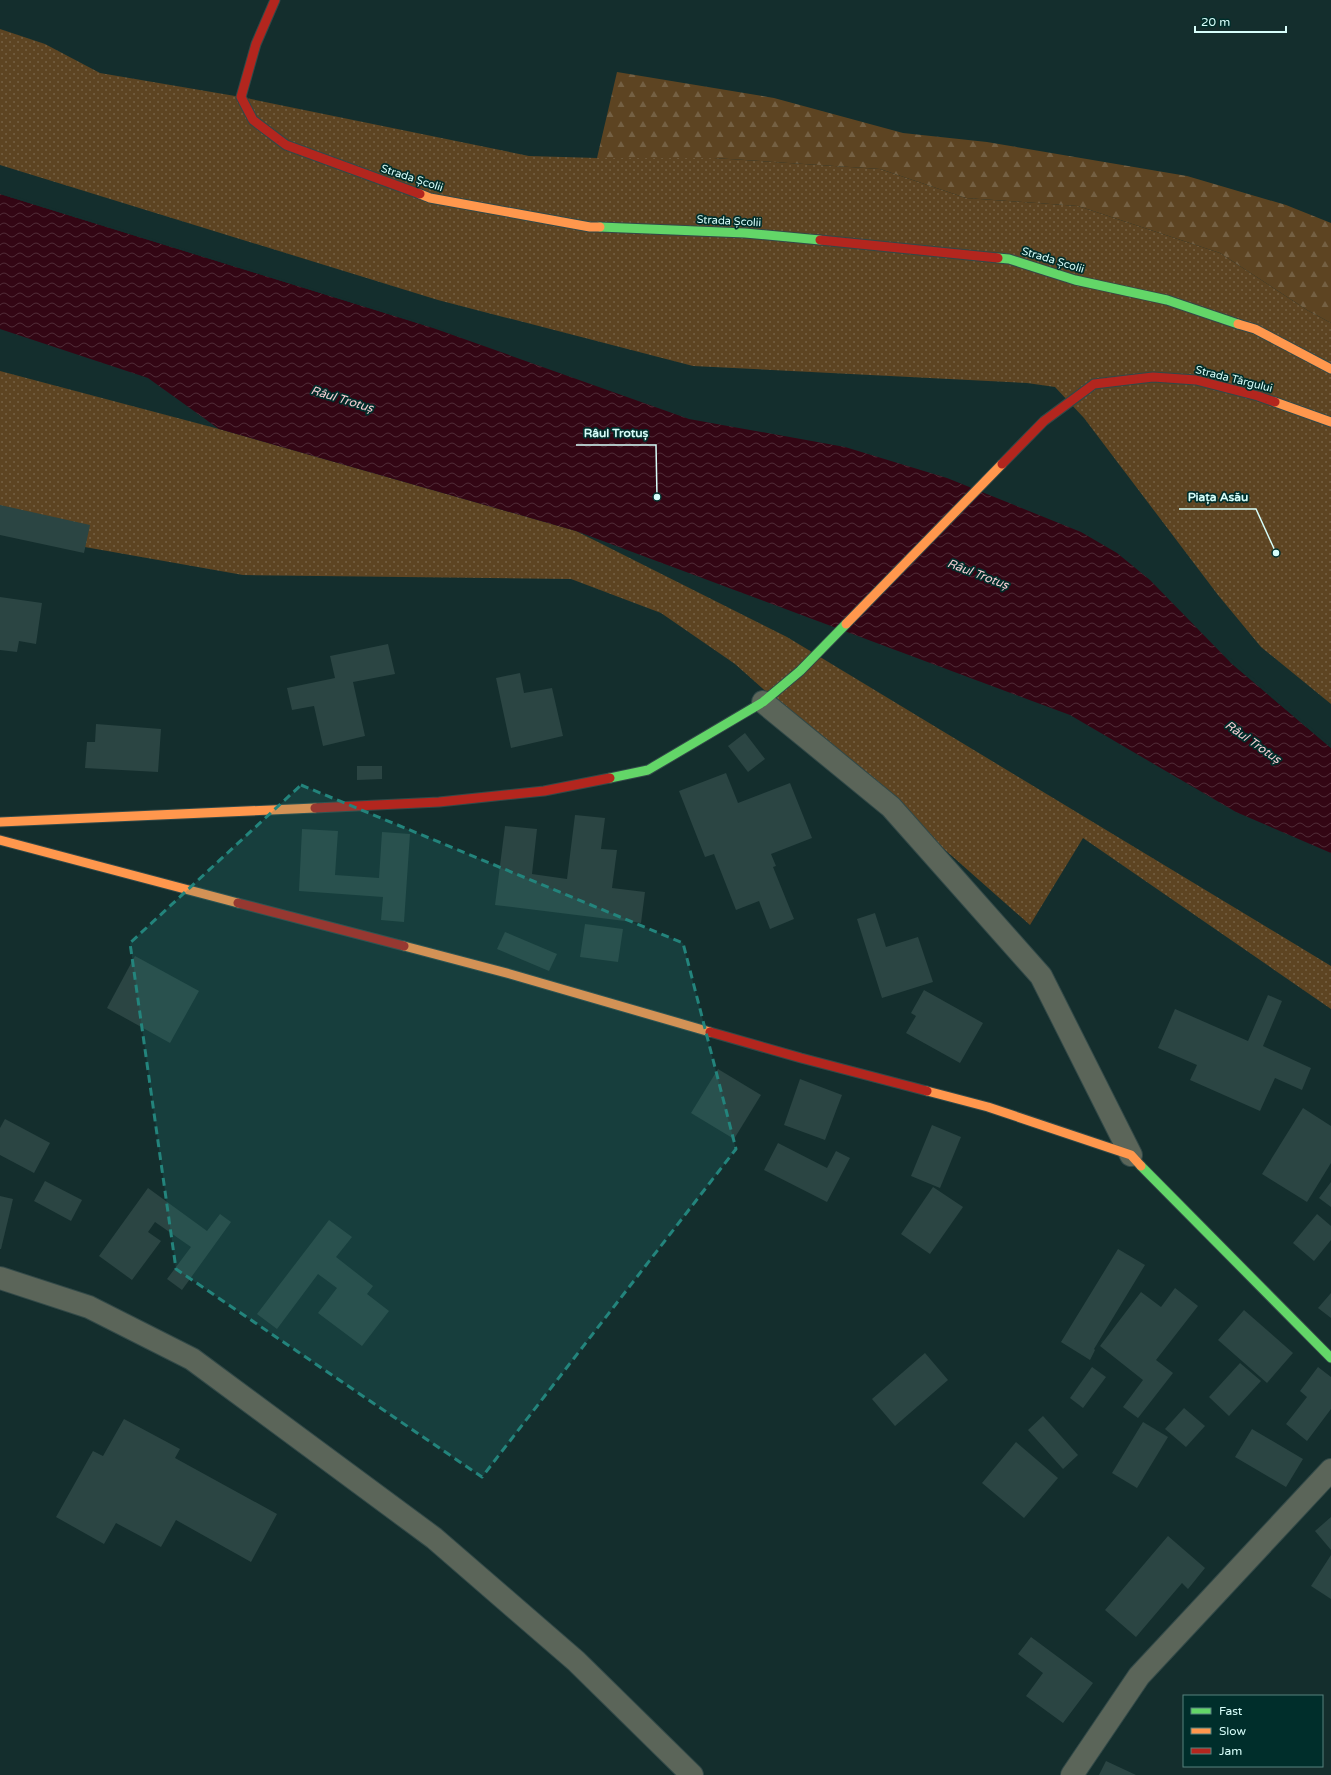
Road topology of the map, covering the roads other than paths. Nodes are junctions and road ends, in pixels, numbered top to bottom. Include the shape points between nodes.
1 (275, 0) edge
2 (1331, 369) edge
3 (1331, 422) edge
4 (763, 702) junction
5 (0, 822) edge
6 (0, 840) edge
7 (1131, 1155) junction
8 (0, 1278) edge
9 (1331, 1358) edge
10 (1331, 1470) edge
11 (692, 1775) edge
12 (1072, 1775) edge

1 - 2 street, Strada Școlii via 256,44 241,97 253,120 286,145 430,198 590,227 745,233 1009,259 1075,280 1167,300 1255,329
3 - 4 street, Strada Târgului via 1258,396 1196,380 1153,378 1094,384 1044,421 800,671
4 - 5 street, Strada Târgului via 648,770 544,791 439,802
4 - 7 street via 891,807 1041,976
6 - 7 street via 510,974 801,1058 988,1107
7 - 9 street
8 - 11 street via 89,1307 192,1359 434,1538 576,1661
10 - 12 street via 1139,1676

